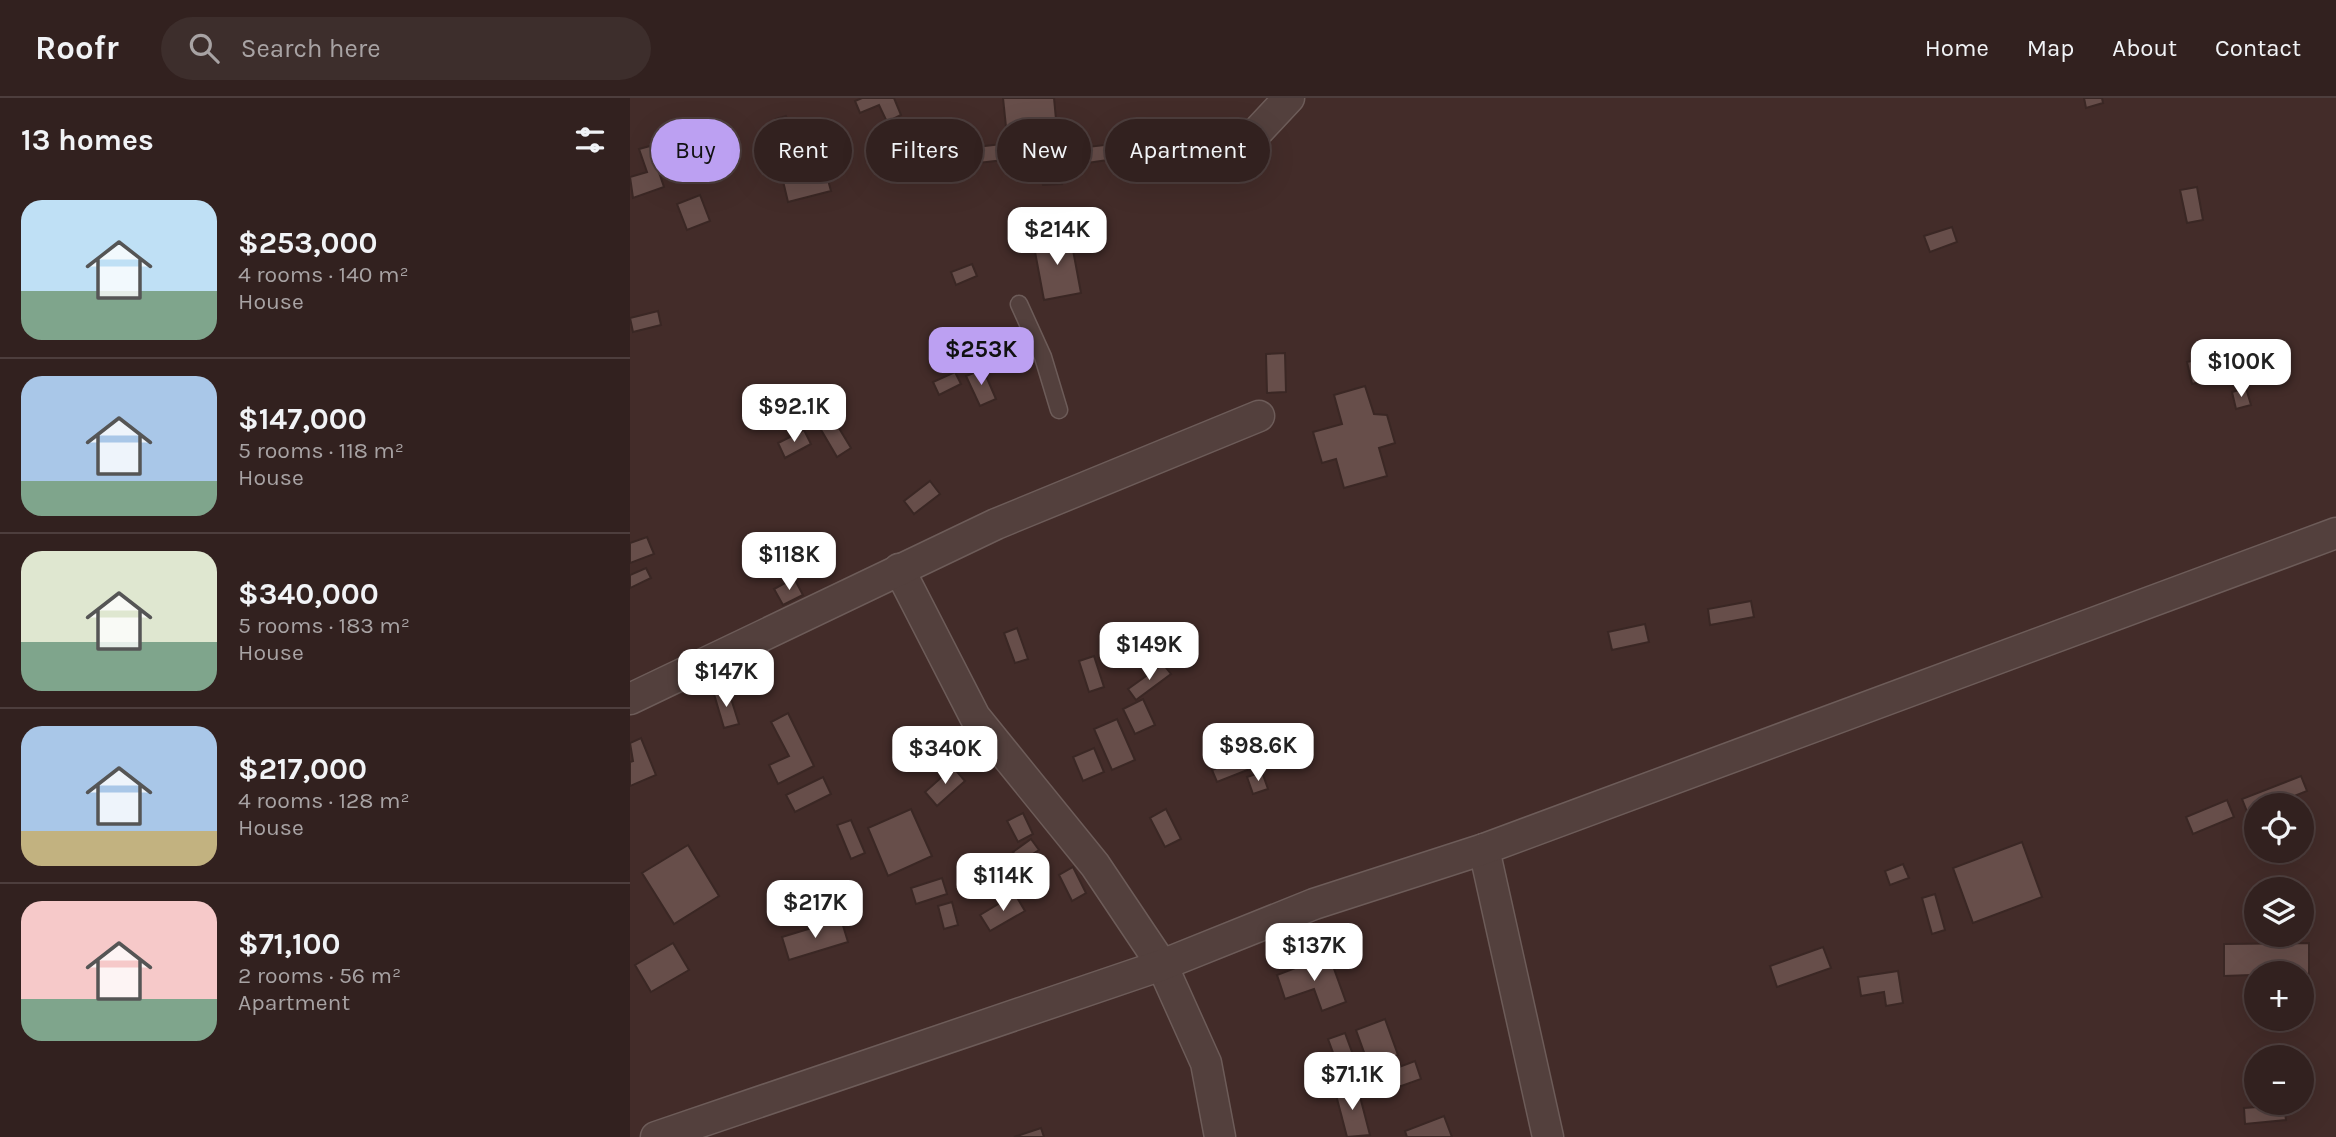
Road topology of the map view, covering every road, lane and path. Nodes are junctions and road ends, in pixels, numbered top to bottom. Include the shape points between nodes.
1 (1289, 98) edge
2 (1269, 119) edge
3 (1019, 304) dead end
4 (1059, 410) dead end
5 (1259, 416) dead end
6 (2336, 533) edge
7 (898, 569) junction
8 (630, 699) edge
9 (1484, 849) junction
10 (1162, 965) junction
11 (656, 1137) edge
12 (1220, 1137) edge
13 (1548, 1137) edge

1 - 2 street
3 - 4 lane via 1043,357
5 - 7 street
6 - 9 street
7 - 8 street
7 - 10 street via 975,716 1095,865
9 - 10 street via 1314,904
9 - 13 street
10 - 11 street
10 - 12 street via 1206,1063

